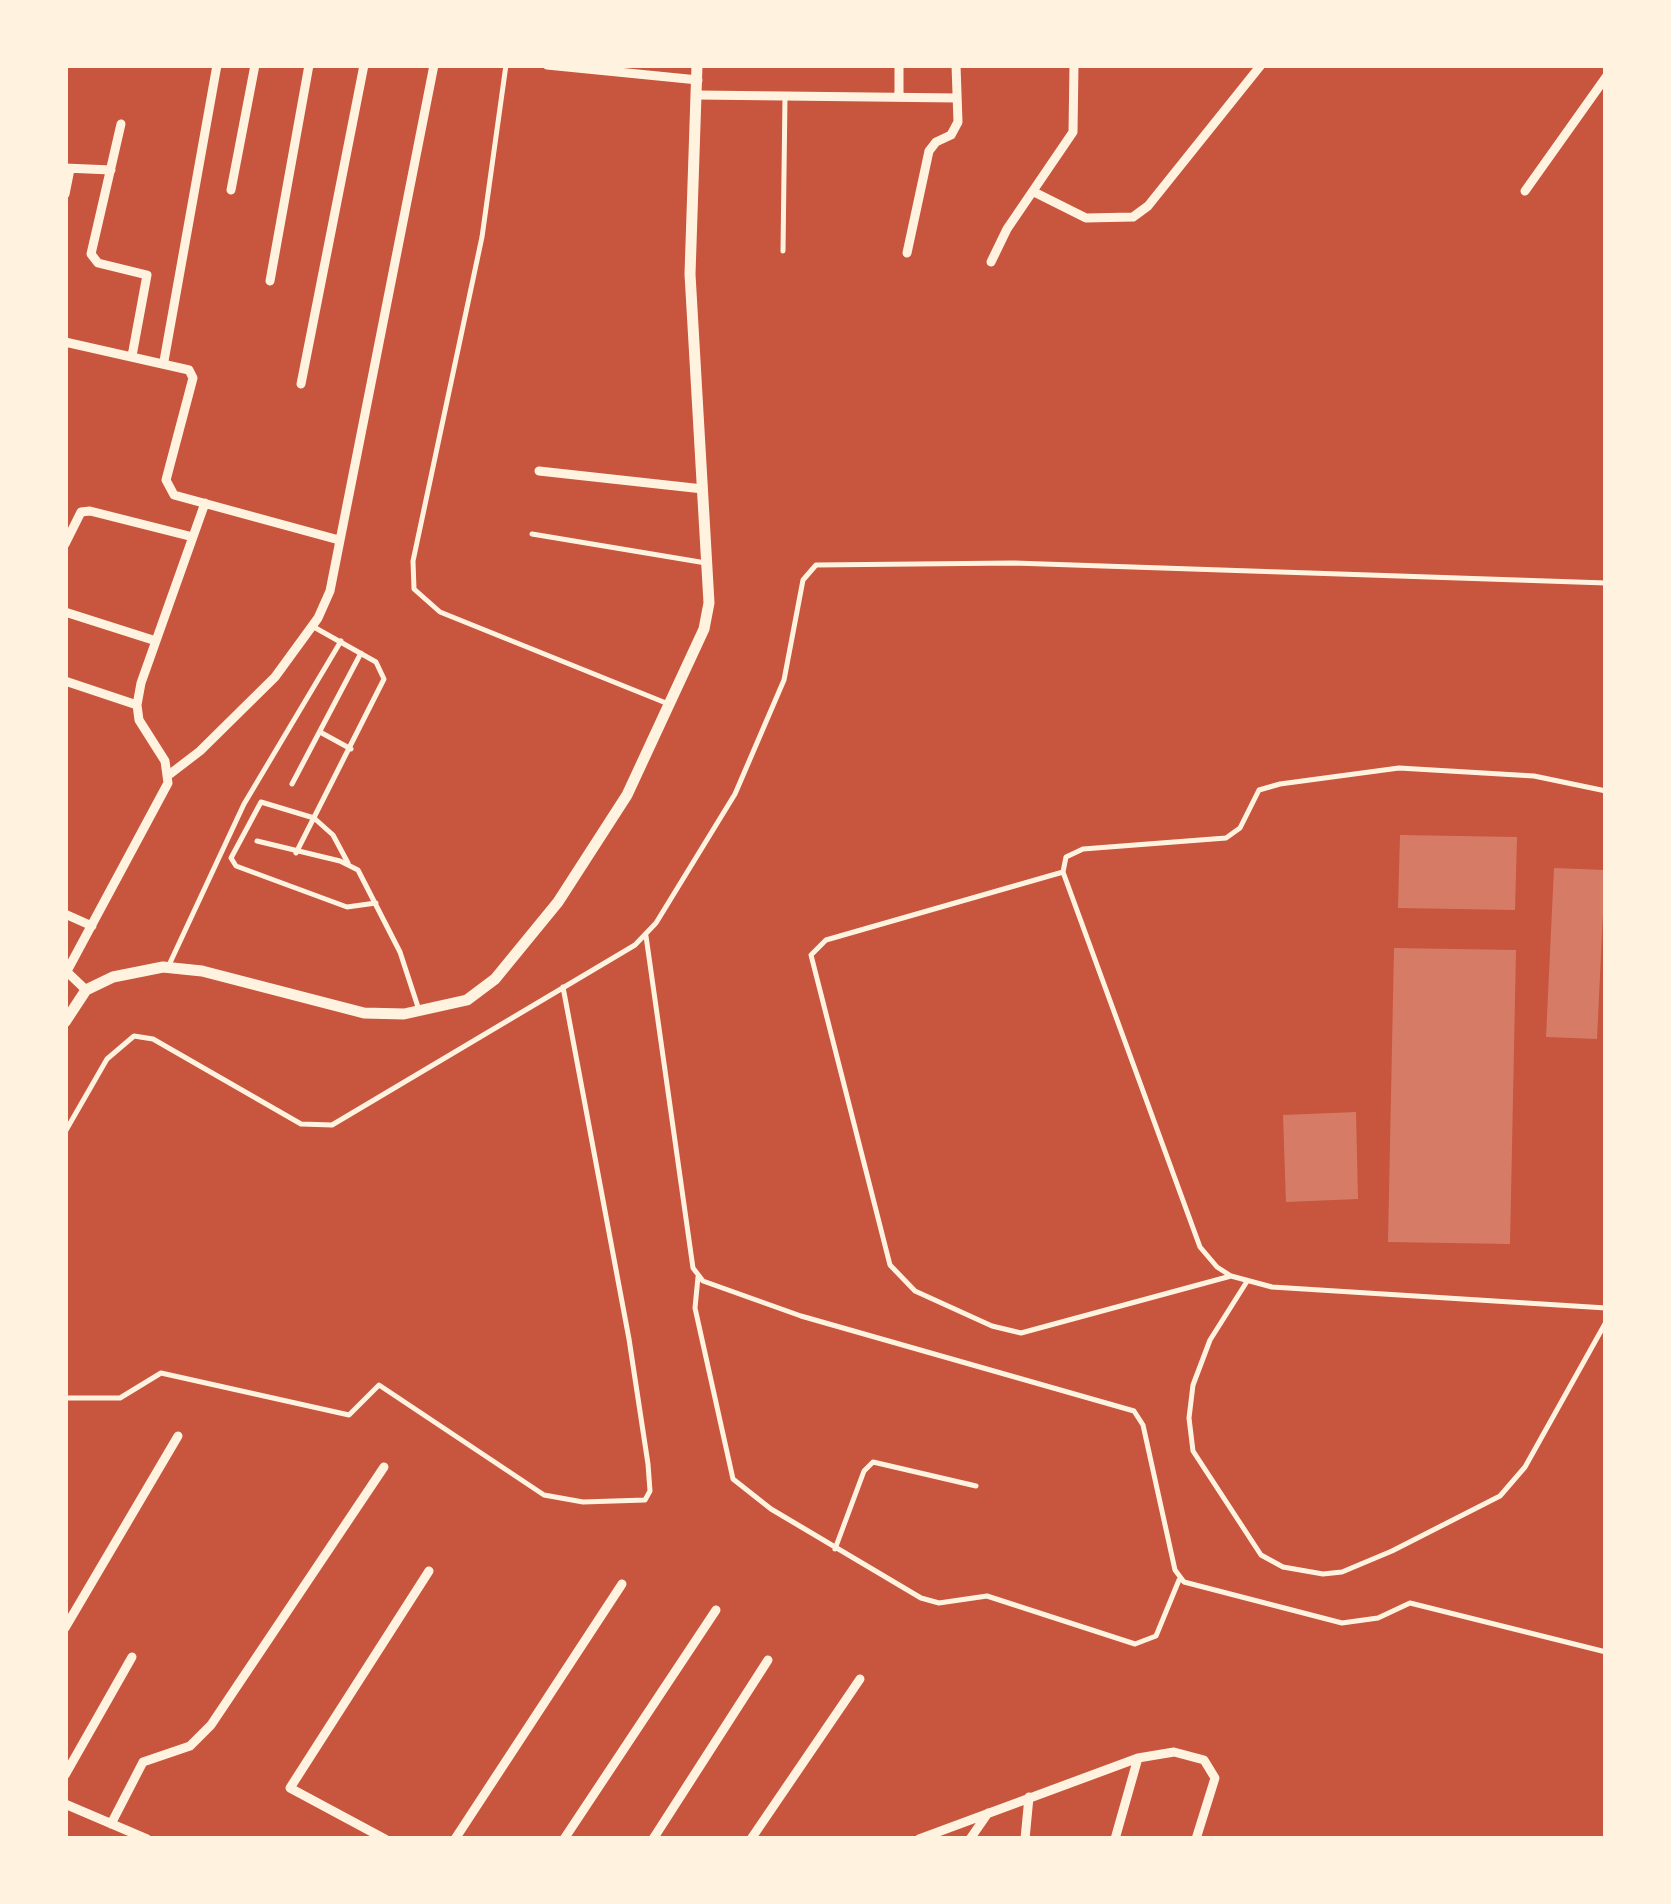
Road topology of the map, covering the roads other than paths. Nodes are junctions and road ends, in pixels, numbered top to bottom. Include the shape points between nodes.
1 (217, 65) edge
2 (255, 65) edge
3 (310, 65) edge
4 (364, 65) edge
5 (434, 65) edge
6 (506, 65) edge
7 (546, 65) edge
8 (697, 65) edge
9 (899, 65) edge
10 (956, 65) edge
11 (1074, 65) edge
12 (1261, 65) edge
13 (1606, 77) edge
14 (698, 80) junction
15 (697, 95) junction
16 (785, 97) junction
17 (899, 97) junction
18 (957, 98) junction
19 (121, 124) dead end
20 (68, 169) edge
21 (111, 170) junction
22 (231, 190) dead end
23 (1525, 191) dead end
24 (1034, 192) junction
25 (65, 194) edge
26 (783, 251) dead end
27 (907, 253) dead end
28 (991, 262) dead end
29 (270, 282) dead end
30 (65, 342) edge
31 (132, 356) junction
32 (164, 362) junction
33 (301, 384) dead end
34 (538, 471) dead end
35 (703, 489) junction
36 (205, 503) junction
37 (532, 534) dead end
38 (193, 537) junction
39 (339, 540) junction
40 (65, 544) edge
41 (709, 564) junction
42 (1606, 583) edge
43 (65, 612) edge
44 (312, 626) junction
45 (156, 641) junction
46 (341, 641) junction
47 (361, 653) junction
48 (65, 681) edge
49 (669, 704) junction
50 (137, 705) junction
51 (320, 732) junction
52 (351, 749) junction
53 (170, 774) junction
54 (292, 784) dead end
55 (1606, 791) edge
56 (314, 818) junction
57 (257, 841) dead end
58 (296, 854) junction
59 (348, 863) junction
60 (1062, 872) junction
61 (376, 903) junction
62 (65, 914) edge
63 (92, 926) junction
64 (646, 936) junction
65 (168, 967) junction
66 (66, 970) edge
67 (564, 987) junction
68 (86, 990) junction
69 (419, 1010) junction
70 (65, 1022) edge
71 (65, 1132) edge
72 (1230, 1276) junction
73 (698, 1277) junction
74 (1246, 1282) junction
75 (1606, 1308) edge
76 (1606, 1322) edge
77 (65, 1398) edge
78 (178, 1436) dead end
79 (384, 1467) dead end
80 (976, 1486) dead end
81 (836, 1550) junction
82 (429, 1571) dead end
83 (1180, 1579) junction
84 (622, 1584) dead end
85 (716, 1610) dead end
86 (65, 1628) edge
87 (1606, 1652) edge
88 (132, 1657) dead end
89 (768, 1660) dead end
90 (860, 1679) dead end
91 (1138, 1758) junction
92 (65, 1774) edge
93 (1029, 1797) junction
94 (65, 1804) edge
95 (988, 1812) junction
96 (112, 1824) junction
97 (147, 1839) edge
98 (384, 1839) edge
99 (455, 1839) edge
100 (564, 1839) edge
101 (652, 1839) edge
102 (751, 1839) edge
103 (918, 1839) edge
104 (970, 1839) edge
105 (1025, 1839) edge
106 (1115, 1839) edge
107 (1196, 1839) edge

1 - 32 street
2 - 22 street
3 - 29 street
4 - 33 street
5 - 39 street
6 - 49 lane via 482,237 413,561 414,588 440,612
7 - 14 street
8 - 14 street
9 - 17 street
10 - 18 street
11 - 24 street via 1073,132
12 - 24 street via 1142,212 1086,218
13 - 23 street
14 - 15 street
15 - 16 street
15 - 35 street via 690,274
16 - 17 street
16 - 26 lane
17 - 18 street
18 - 27 street via 956,130 929,151
19 - 21 street
20 - 21 street
20 - 25 street
21 - 31 street via 91,254 98,263 147,274
24 - 28 street
30 - 31 street
31 - 32 street
32 - 36 street via 189,370 193,378 168,490
34 - 35 street
35 - 41 street
36 - 38 street
36 - 39 street
37 - 41 lane
38 - 40 street via 90,511 81,512
38 - 45 street
39 - 44 street via 330,590
41 - 49 street via 704,630
42 - 64 lane via 1014,563 816,566 803,580 788,668 764,734 716,831
43 - 45 street
44 - 46 lane
44 - 53 street via 234,720
45 - 50 street
46 - 47 lane
46 - 65 lane via 244,804
47 - 51 lane
47 - 52 lane via 376,662 384,680
48 - 50 street
49 - 69 street via 627,795 558,902 494,979 466,1000
50 - 53 street
51 - 52 lane
51 - 54 lane
52 - 56 lane
53 - 63 street
55 - 60 lane via 1534,776 1399,768 1266,786 1231,836 1083,849 1066,857
56 - 58 lane
56 - 59 lane
56 - 61 lane via 261,802 233,863 347,906
57 - 58 lane
58 - 59 lane
59 - 61 lane
60 - 72 lane via 1200,1247
60 - 72 lane via 826,940 810,954 890,1265 915,1290 1021,1333
61 - 69 lane
62 - 63 street
63 - 66 street
64 - 67 lane
64 - 73 lane
65 - 68 street
65 - 69 street via 364,1014
66 - 68 street
67 - 71 lane via 324,1127 301,1124 153,1040 134,1036 107,1059
67 - 77 lane via 629,1339 648,1464 645,1500 583,1502 544,1495 379,1385 349,1415 161,1373 120,1398
68 - 70 street
72 - 74 lane
73 - 81 lane via 696,1308 734,1480
73 - 83 lane via 801,1316 1134,1411
74 - 75 lane
74 - 76 lane via 1198,1367 1189,1418 1193,1451 1262,1555 1322,1574 1392,1551 1500,1496 1525,1466
78 - 86 street
79 - 96 street via 212,1724 190,1746 142,1762
80 - 81 lane via 873,1462
81 - 83 lane via 930,1600 996,1598 1135,1644 1156,1636
82 - 98 street via 290,1788
83 - 87 lane via 1342,1623 1378,1618 1410,1603
84 - 99 street
85 - 100 street
88 - 92 street
89 - 101 street
90 - 102 street
91 - 93 street
91 - 106 street
91 - 107 street via 1174,1752 1209,1765 1214,1784
93 - 95 street
93 - 105 street
94 - 96 street
95 - 103 street
95 - 104 street
96 - 97 street

